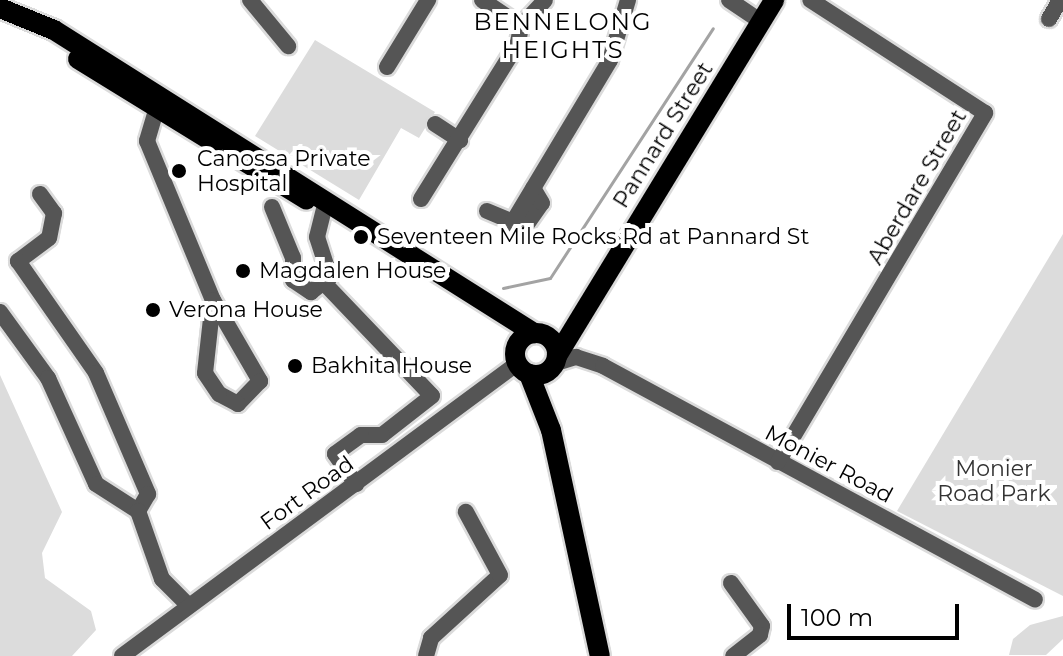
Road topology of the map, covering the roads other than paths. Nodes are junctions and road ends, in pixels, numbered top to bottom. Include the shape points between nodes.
1 (250, 0) edge
2 (428, 0) edge
3 (482, 0) edge
4 (545, 0) edge
5 (628, 0) edge
6 (729, 0) edge
7 (774, 0) edge
8 (810, 0) edge
9 (1060, 0) edge
10 (0, 8) edge
11 (1049, 19) dead end
12 (762, 22) junction
13 (521, 26) junction
14 (288, 46) dead end
15 (387, 67) dead end
16 (157, 103) junction
17 (435, 124) dead end
18 (460, 140) junction
19 (40, 194) dead end
20 (421, 199) dead end
21 (272, 207) dead end
22 (324, 208) junction
23 (487, 211) dead end
24 (372, 229) junction
25 (326, 285) junction
26 (591, 296) junction
27 (213, 300) junction
28 (0, 312) edge
29 (575, 332) junction
30 (532, 335) junction
31 (541, 366) junction
32 (603, 366) junction
33 (778, 462) junction
34 (356, 484) junction
35 (138, 511) junction
36 (466, 512) dead end
37 (731, 583) dead end
38 (1035, 600) dead end
39 (189, 606) junction
40 (122, 656) edge
41 (426, 656) edge
42 (600, 656) edge
43 (733, 656) edge

1 - 14 street
2 - 15 street
3 - 13 street
4 - 13 street
5 - 23 street via 610,60 511,225
6 - 12 street
7 - 12 main road, Pannard Street
8 - 33 street, Aberdare Street via 985,113
9 - 11 street
10 - 16 main road
12 - 26 main road, Pannard Street
13 - 18 street via 518,43
16 - 22 main road
16 - 24 main road
16 - 27 street via 147,141
17 - 18 street
18 - 20 street
19 - 35 street via 54,213 49,238 18,261 92,363 148,494
21 - 25 street via 297,285 311,292
22 - 24 main road
22 - 25 street via 317,237 330,265
24 - 30 main road
25 - 34 street via 432,396 382,435 361,435 335,454
26 - 29 main road, Pannard Street
26 - 30 main road, Pannard Street via 563,325
27 - 27 street via 260,381 238,404 219,394 205,373
28 - 35 street via 48,378 102,493
29 - 31 main road, Pannard Street
29 - 32 street, Monier Road
30 - 31 main road
30 - 31 main road
31 - 32 street, Monier Road via 576,357
31 - 34 street, Fort Road
31 - 42 main road
32 - 33 street, Monier Road
33 - 38 street, Monier Road
34 - 39 street, Fort Road
35 - 39 street via 162,579
36 - 41 street via 500,575 431,638
37 - 43 street via 762,626 760,635
39 - 40 street, Fort Road

